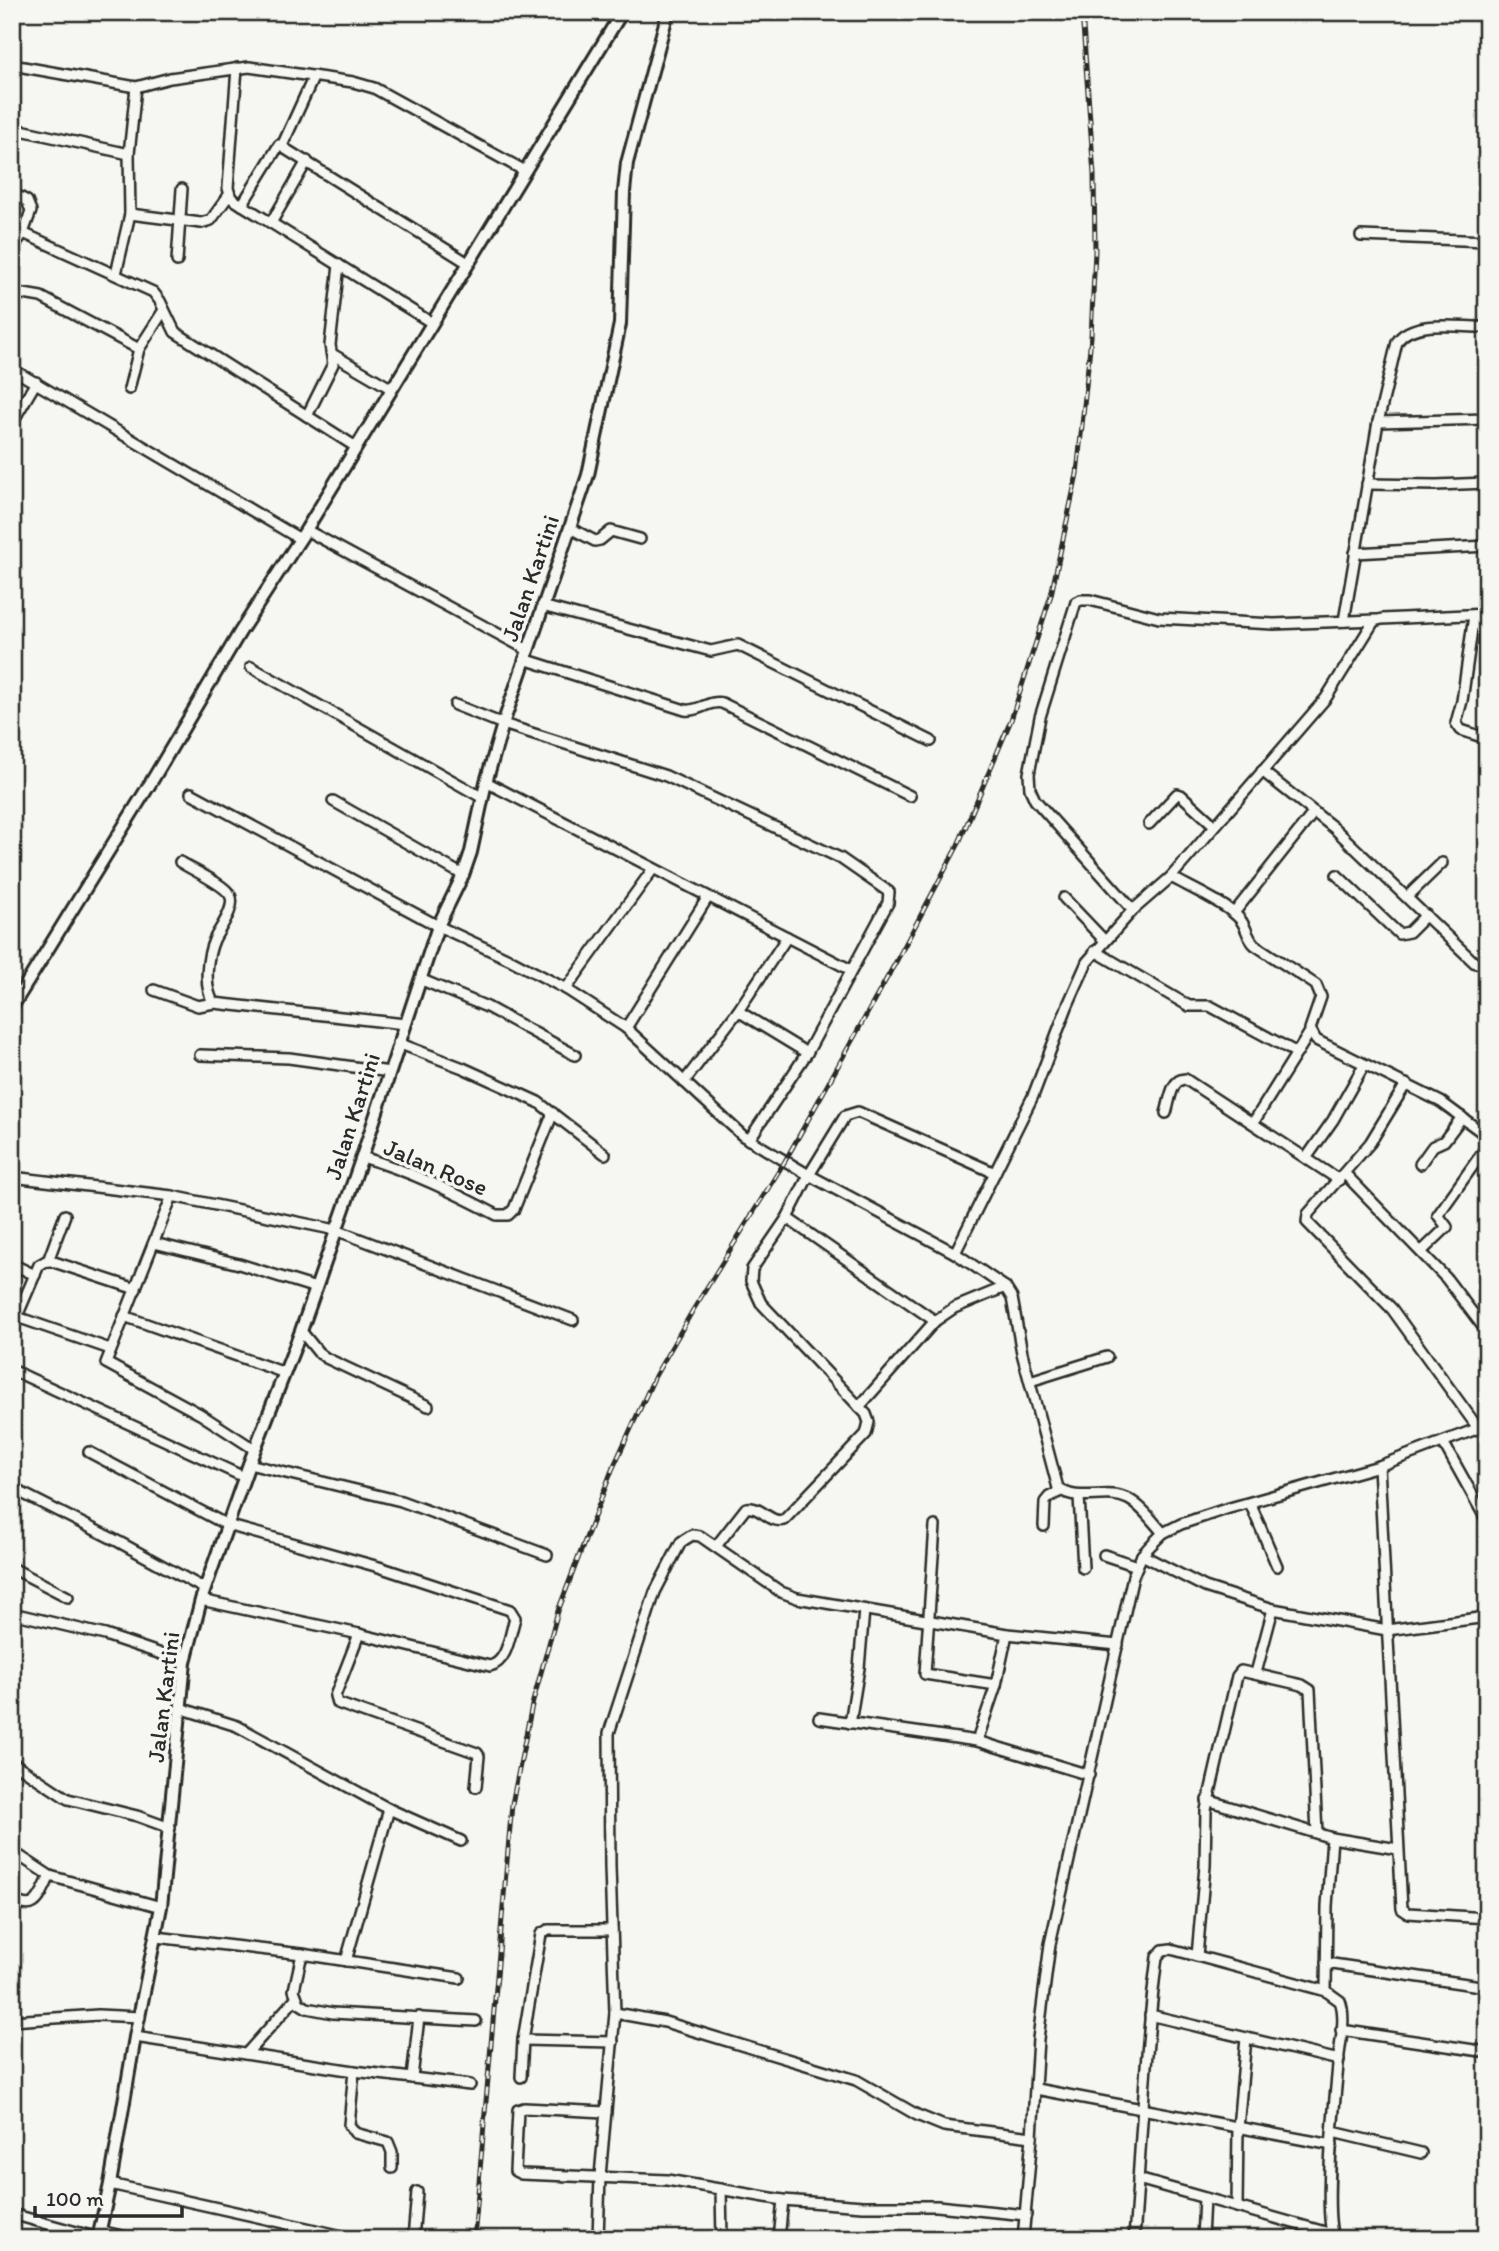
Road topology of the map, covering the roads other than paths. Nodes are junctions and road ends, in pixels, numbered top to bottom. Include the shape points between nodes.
1 (622, 12) edge
2 (668, 12) edge
3 (12, 65) edge
4 (237, 68) junction
5 (314, 76) junction
6 (136, 88) junction
7 (12, 128) edge
8 (282, 146) junction
9 (129, 154) junction
10 (307, 161) junction
11 (525, 171) junction
12 (182, 189) dead end
13 (12, 193) edge
14 (229, 195) junction
15 (242, 205) junction
16 (130, 214) junction
17 (179, 219) junction
18 (271, 223) junction
19 (23, 233) junction
20 (1361, 236) dead end
21 (1487, 241) edge
22 (12, 250) edge
23 (177, 261) dead end
24 (468, 263) junction
25 (339, 265) junction
26 (116, 274) junction
27 (12, 292) edge
28 (164, 310) junction
29 (432, 323) junction
30 (1487, 327) edge
31 (139, 349) junction
32 (332, 354) junction
33 (12, 369) edge
34 (36, 382) junction
35 (129, 389) dead end
36 (392, 389) junction
37 (307, 416) junction
38 (1487, 419) edge
39 (1378, 422) junction
40 (12, 423) edge
41 (356, 447) junction
42 (1487, 483) edge
43 (1367, 484) junction
44 (570, 528) junction
45 (303, 535) junction
46 (640, 539) dead end
47 (1487, 546) edge
48 (1355, 553) junction
49 (542, 606) junction
50 (1487, 614) edge
51 (1474, 615) junction
52 (1376, 620) junction
53 (1344, 621) junction
54 (526, 655) junction
55 (251, 667) dead end
56 (455, 705) dead end
57 (503, 724) junction
58 (1479, 736) dead end
59 (931, 741) dead end
60 (1262, 771) junction
61 (486, 782) junction
62 (191, 793) dead end
63 (910, 796) dead end
64 (483, 798) junction
65 (333, 801) dead end
66 (1314, 812) junction
67 (1149, 824) dead end
68 (1214, 825) junction
69 (180, 862) dead end
70 (1442, 863) dead end
71 (653, 869) junction
72 (463, 875) junction
73 (1337, 875) dead end
74 (1171, 877) junction
75 (708, 897) junction
76 (1407, 897) junction
77 (1065, 898) dead end
78 (1133, 910) junction
79 (1234, 913) junction
80 (1426, 915) junction
81 (438, 926) junction
82 (787, 937) junction
83 (1104, 940) junction
84 (1095, 951) junction
85 (1487, 964) edge
86 (851, 970) junction
87 (422, 981) junction
88 (566, 989) junction
89 (154, 990) dead end
90 (214, 1003) junction
91 (12, 1007) edge
92 (738, 1011) junction
93 (405, 1024) junction
94 (626, 1028) junction
95 (1310, 1032) junction
96 (398, 1043) junction
97 (807, 1053) junction
98 (1297, 1053) junction
99 (200, 1055) dead end
100 (575, 1055) dead end
101 (1364, 1065) junction
102 (390, 1072) junction
103 (684, 1082) junction
104 (1406, 1084) junction
105 (553, 1113) junction
106 (1166, 1113) dead end
107 (1462, 1117) junction
108 (1253, 1123) junction
109 (1487, 1136) edge
110 (749, 1140) junction
111 (1487, 1146) edge
112 (605, 1154) dead end
113 (362, 1157) junction
114 (1307, 1157) junction
115 (1420, 1164) dead end
116 (995, 1172) junction
117 (809, 1175) junction
118 (12, 1177) edge
119 (1342, 1177) junction
120 (172, 1196) junction
121 (65, 1215) dead end
122 (787, 1218) junction
123 (336, 1230) junction
124 (154, 1243) junction
125 (1421, 1252) junction
126 (956, 1253) junction
127 (48, 1261) junction
128 (12, 1264) edge
129 (35, 1275) junction
130 (1006, 1287) junction
131 (316, 1288) junction
132 (136, 1289) junction
133 (124, 1316) junction
134 (17, 1317) junction
135 (573, 1320) dead end
136 (935, 1321) junction
137 (12, 1328) edge
138 (301, 1331) junction
139 (1487, 1332) edge
140 (110, 1349) junction
141 (1107, 1357) dead end
142 (12, 1370) edge
143 (285, 1373) junction
144 (1030, 1381) junction
145 (428, 1406) dead end
146 (859, 1407) junction
147 (1482, 1427) edge
148 (1443, 1442) junction
149 (254, 1449) junction
150 (89, 1452) dead end
151 (248, 1464) junction
152 (1380, 1466) junction
153 (244, 1476) junction
154 (12, 1488) edge
155 (1061, 1491) junction
156 (1079, 1496) junction
157 (1250, 1503) junction
158 (1487, 1521) edge
159 (227, 1525) junction
160 (935, 1526) dead end
161 (1044, 1526) dead end
162 (1163, 1533) junction
163 (717, 1545) junction
164 (547, 1555) dead end
165 (1104, 1555) dead end
166 (1142, 1555) junction
167 (1137, 1566) junction
168 (1277, 1566) dead end
169 (12, 1568) edge
170 (1083, 1569) dead end
171 (205, 1589) junction
172 (68, 1597) dead end
173 (201, 1600) junction
174 (1273, 1609) junction
175 (864, 1610) junction
176 (12, 1613) edge
177 (1487, 1616) edge
178 (928, 1620) junction
179 (1387, 1630) junction
180 (359, 1634) junction
181 (1007, 1634) junction
182 (1118, 1645) junction
183 (185, 1662) junction
184 (1256, 1673) junction
185 (996, 1685) junction
186 (180, 1708) junction
187 (819, 1718) dead end
188 (850, 1723) junction
189 (977, 1741) junction
190 (12, 1762) edge
191 (1089, 1775) junction
192 (476, 1787) dead end
193 (1207, 1800) junction
194 (389, 1809) junction
195 (170, 1828) junction
196 (1317, 1833) junction
197 (1332, 1838) junction
198 (461, 1841) dead end
199 (1398, 1849) junction
200 (12, 1852) edge
201 (51, 1876) junction
202 (12, 1898) edge
203 (162, 1906) junction
204 (1487, 1918) edge
205 (611, 1930) junction
206 (156, 1937) junction
207 (302, 1954) junction
208 (1197, 1956) junction
209 (346, 1961) junction
210 (1326, 1963) junction
211 (459, 1978) dead end
212 (1487, 1987) edge
213 (1326, 1991) junction
214 (296, 1998) junction
215 (615, 2013) junction
216 (1150, 2015) junction
217 (140, 2017) junction
218 (419, 2017) junction
219 (12, 2021) edge
220 (476, 2021) dead end
221 (1341, 2029) junction
222 (135, 2037) junction
223 (1246, 2038) junction
224 (523, 2040) junction
225 (613, 2042) junction
226 (1487, 2052) edge
227 (246, 2054) junction
228 (1339, 2060) junction
229 (354, 2071) junction
230 (521, 2077) dead end
231 (412, 2078) junction
232 (470, 2085) dead end
233 (1036, 2089) junction
234 (1141, 2111) junction
235 (606, 2112) junction
236 (1238, 2128) junction
237 (1333, 2132) junction
238 (1032, 2137) junction
239 (1332, 2145) junction
240 (1421, 2153) dead end
241 (392, 2168) dead end
242 (600, 2176) junction
243 (1138, 2179) junction
244 (110, 2184) junction
245 (721, 2189) junction
246 (416, 2192) dead end
247 (1204, 2198) junction
248 (783, 2200) junction
249 (1237, 2207) junction
250 (12, 2214) edge
251 (1026, 2215) junction
252 (98, 2236) edge
253 (1333, 2236) edge
254 (135, 2239) edge
255 (356, 2239) edge
256 (412, 2239) edge
257 (598, 2239) edge
258 (722, 2239) edge
259 (779, 2239) edge
260 (1023, 2239) edge
261 (1134, 2239) edge
262 (1202, 2239) edge

1 - 11 street
2 - 44 street, Jalan Kartini via 627,163 618,334 591,466
3 - 6 street
4 - 5 street
4 - 6 street
4 - 14 street
5 - 8 street
5 - 11 street via 374,88
6 - 9 street
7 - 9 street
8 - 10 street
8 - 15 street
9 - 16 street
10 - 18 street
10 - 24 street
11 - 24 street
12 - 17 street
13 - 19 street via 31,206
14 - 15 street
14 - 17 street via 207,222
15 - 18 street
16 - 17 street
16 - 26 street
17 - 23 street
18 - 25 street
19 - 22 street
19 - 26 street
20 - 21 street
24 - 29 street
25 - 29 street
25 - 32 street
26 - 28 street via 153,292
27 - 31 street via 41,297
28 - 31 street
28 - 37 street via 179,335
29 - 36 street
30 - 39 street via 1424,326 1405,332 1397,342
31 - 35 street
32 - 36 street
32 - 37 street via 332,369
33 - 34 street
34 - 40 street
34 - 45 street
36 - 41 street
37 - 41 street
38 - 39 street
39 - 43 street
41 - 45 street
42 - 43 street
43 - 48 street
44 - 46 street via 595,541 611,531
44 - 49 street, Jalan Kartini
45 - 54 street
45 - 91 street
47 - 48 street
48 - 53 street
49 - 54 street, Jalan Kartini
49 - 59 street via 711,650 737,645
50 - 51 street
51 - 52 street
51 - 58 street via 1457,723 1461,730
52 - 53 street
52 - 60 street via 1326,698
53 - 78 street via 1274,624 1159,618 1090,600 1076,602 1040,717 1030,789
54 - 57 street, Jalan Kartini
54 - 63 street via 685,710 722,703
55 - 64 street
56 - 57 street
57 - 61 street, Jalan Kartini
57 - 86 street via 659,772 840,858 887,889 888,903
60 - 66 street
60 - 68 street
61 - 64 street, Jalan Kartini
61 - 71 street
62 - 81 street
64 - 72 street, Jalan Kartini
65 - 72 street
66 - 76 street
66 - 79 street
67 - 68 street via 1177,794
68 - 74 street
69 - 90 street via 222,887 232,901 210,957 208,990
70 - 76 street
71 - 75 street
71 - 88 street
72 - 81 street, Jalan Kartini
73 - 80 street via 1399,934 1409,932
74 - 78 street
74 - 79 street
75 - 82 street
75 - 94 street
76 - 80 street
77 - 83 street
78 - 83 street
79 - 95 street via 1255,945 1319,989 1320,1003
80 - 85 street via 1475,963
81 - 87 street, Jalan Kartini
81 - 88 street
82 - 86 street
82 - 92 street
83 - 84 street
84 - 98 street via 1189,1006 1210,1006
84 - 116 street
86 - 97 street
87 - 93 street, Jalan Kartini
87 - 100 street via 487,1007
88 - 94 street
89 - 90 street via 198,1006
90 - 93 street
92 - 97 street
92 - 103 street
93 - 96 street, Jalan Kartini
94 - 103 street
95 - 98 street
95 - 101 street via 1316,1040
96 - 102 street, Jalan Kartini
96 - 105 street via 463,1068
97 - 110 street
98 - 108 street
99 - 102 street via 289,1058
101 - 104 street
101 - 114 street
102 - 113 street, Jalan Kartini
103 - 110 street
104 - 107 street
104 - 119 street via 1375,1136
105 - 112 street
105 - 113 street, Jalan Rose via 508,1215 497,1215 433,1182
106 - 108 street via 1175,1082 1182,1078
107 - 109 street
107 - 115 street
108 - 114 street
110 - 117 street
111 - 125 street via 1438,1215 1447,1227
113 - 123 street, Jalan Kartini
114 - 119 street
116 - 117 street via 858,1112 845,1116
116 - 126 street
117 - 122 street
117 - 126 street
118 - 120 street
119 - 125 street
119 - 147 street via 1308,1214 1309,1226 1387,1303
120 - 123 street
120 - 124 street
121 - 127 street
122 - 136 street
122 - 146 street via 752,1269 754,1291
123 - 131 street, Jalan Kartini
123 - 135 street
124 - 131 street
124 - 132 street
125 - 139 street
126 - 130 street
127 - 129 street via 39,1265
127 - 132 street
128 - 129 street
129 - 134 street
130 - 136 street via 954,1308
130 - 144 street
131 - 138 street, Jalan Kartini
132 - 133 street
133 - 140 street
133 - 143 street
134 - 137 street
134 - 140 street
136 - 146 street
138 - 143 street, Jalan Kartini
138 - 145 street via 326,1358
140 - 149 street via 108,1365
141 - 144 street
142 - 153 street
143 - 149 street, Jalan Kartini
144 - 155 street
146 - 163 street via 868,1418 866,1434 784,1520 774,1521 748,1507
147 - 148 street
148 - 152 street
148 - 158 street
149 - 151 street, Jalan Kartini
150 - 159 street
151 - 153 street, Jalan Kartini
151 - 164 street via 401,1501
152 - 157 street
152 - 179 street
153 - 159 street, Jalan Kartini
154 - 171 street
155 - 156 street
155 - 161 street via 1045,1502
156 - 162 street via 1125,1497
156 - 170 street
157 - 162 street
157 - 168 street
159 - 171 street, Jalan Kartini
159 - 180 street via 379,1567 510,1610 515,1618 502,1658 490,1666
160 - 178 street
162 - 166 street
163 - 175 street via 789,1596
163 - 205 street via 697,1535 681,1542 655,1592 611,1723
165 - 167 street
166 - 167 street
166 - 174 street via 1205,1587
167 - 182 street
169 - 172 street
171 - 173 street, Jalan Kartini
173 - 180 street
173 - 183 street, Jalan Kartini
174 - 179 street
174 - 184 street
175 - 178 street
175 - 188 street
176 - 183 street via 104,1635
177 - 179 street
178 - 181 street
178 - 185 street via 925,1674
179 - 199 street
180 - 192 street via 335,1696 337,1703 475,1752 479,1756
181 - 182 street
181 - 185 street
182 - 191 street
183 - 186 street, Jalan Kartini
184 - 193 street via 1243,1671 1237,1676
184 - 196 street via 1305,1686 1311,1693
185 - 189 street
186 - 194 street via 237,1726
186 - 195 street, Jalan Kartini
187 - 188 street
188 - 189 street
189 - 191 street
190 - 195 street via 68,1799
191 - 233 street via 1050,1944
193 - 196 street
193 - 208 street
194 - 198 street
194 - 209 street
195 - 203 street, Jalan Kartini
196 - 197 street
197 - 199 street
197 - 210 street
199 - 204 street via 1402,1909
200 - 201 street
201 - 202 street via 34,1904 25,1906
201 - 203 street
203 - 206 street, Jalan Kartini
205 - 215 street
205 - 224 street via 548,1930 541,1934
206 - 207 street
206 - 217 street, Jalan Kartini
207 - 209 street
207 - 214 street
208 - 213 street
208 - 216 street via 1171,1949 1160,1953
209 - 211 street
210 - 212 street
210 - 213 street
213 - 221 street via 1342,2006
214 - 218 street via 307,2008 322,2012
214 - 227 street
215 - 225 street
215 - 238 street via 666,2022 856,2080 944,2126
216 - 223 street
216 - 234 street
217 - 219 street
217 - 222 street, Jalan Kartini
218 - 220 street
218 - 231 street
221 - 226 street
221 - 228 street
222 - 227 street
222 - 244 street, Jalan Kartini
223 - 228 street
223 - 236 street
224 - 225 street
224 - 230 street
225 - 235 street
227 - 229 street
228 - 237 street
229 - 231 street
229 - 241 street via 350,2129 388,2141
231 - 232 street
233 - 234 street
233 - 238 street
234 - 236 street
234 - 243 street
235 - 242 street
235 - 242 street via 524,2108 516,2114 513,2168 517,2172
236 - 239 street
236 - 249 street
237 - 239 street
237 - 240 street
238 - 251 street
239 - 253 street
242 - 245 street
242 - 257 street
243 - 247 street
243 - 261 street
244 - 252 street, Jalan Kartini
244 - 255 street
245 - 248 street
245 - 258 street
246 - 256 street
247 - 249 street
247 - 262 street
248 - 251 street
248 - 259 street
249 - 253 street
250 - 252 street
251 - 260 street
252 - 254 street

